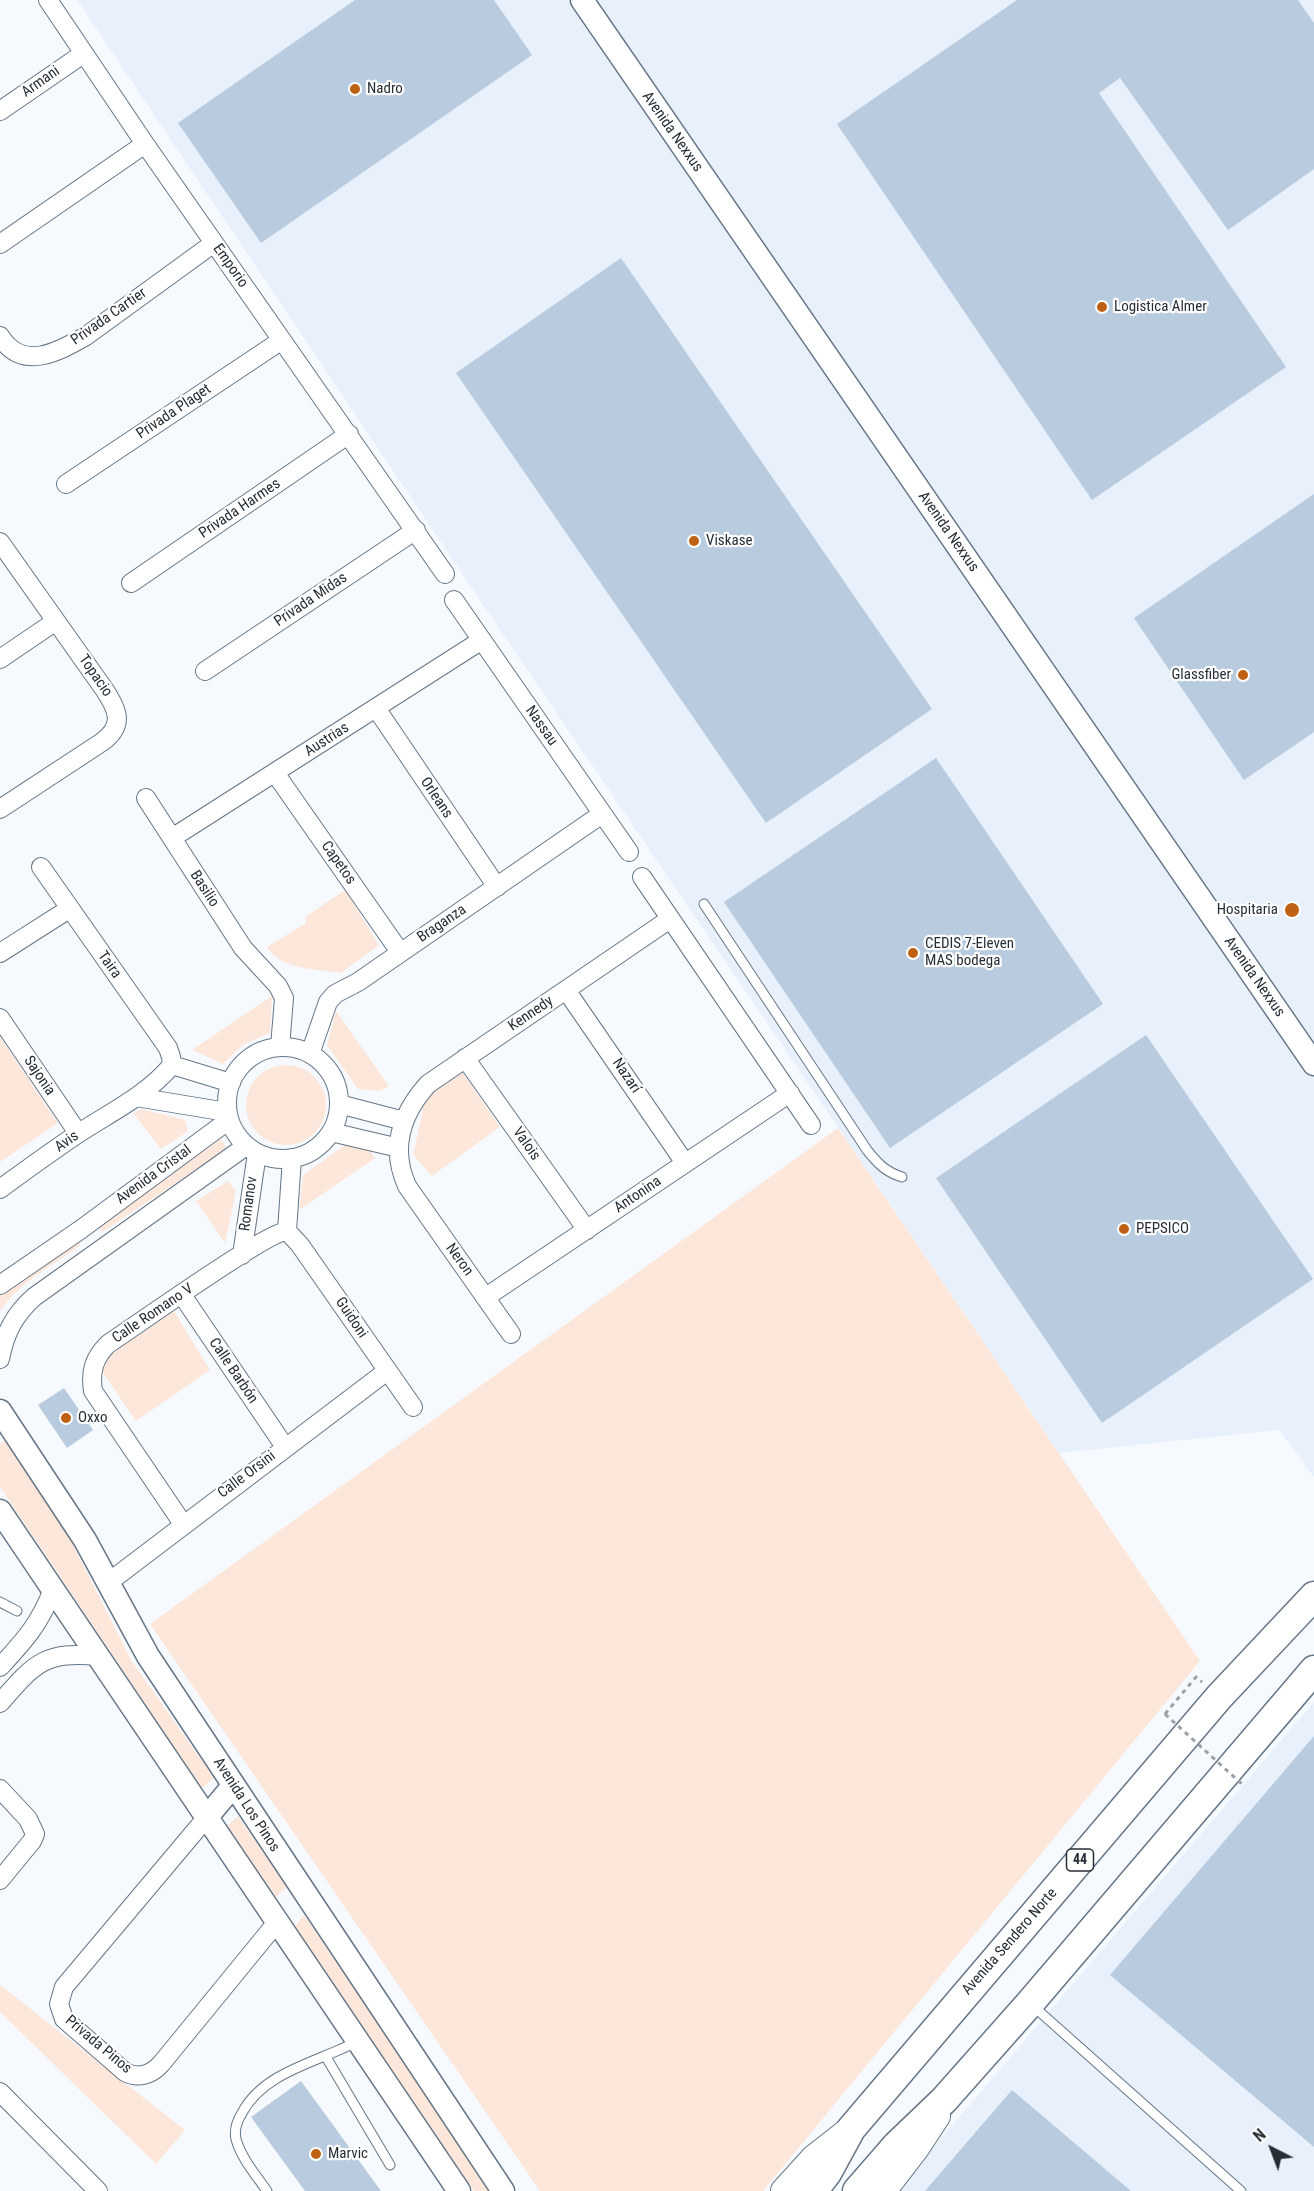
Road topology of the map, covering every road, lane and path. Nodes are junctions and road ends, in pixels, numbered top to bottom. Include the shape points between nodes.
1 (48, 0) edge
2 (582, 0) edge
3 (83, 54) junction
4 (0, 111) edge
5 (145, 144) junction
6 (214, 243) junction
7 (0, 244) edge
8 (0, 336) edge
9 (282, 340) junction
10 (349, 434) junction
11 (66, 484) dead end
12 (416, 530) junction
13 (0, 542) edge
14 (446, 574) dead end
15 (131, 583) dead end
16 (454, 600) dead end
17 (56, 621) junction
18 (482, 639) junction
19 (0, 659) edge
20 (205, 671) dead end
21 (376, 708) junction
22 (275, 773) junction
23 (146, 798) dead end
24 (0, 809) edge
25 (602, 814) junction
26 (172, 838) junction
27 (629, 852) dead end
28 (41, 867) dead end
29 (642, 877) dead end
30 (497, 887) junction
31 (704, 904) dead end
32 (69, 909) junction
33 (670, 919) junction
34 (400, 952) junction
35 (0, 953) edge
36 (566, 990) junction
37 (0, 1018) edge
38 (280, 1047) junction
39 (310, 1054) junction
40 (465, 1058) junction
41 (1314, 1064) edge
42 (172, 1065) junction
43 (231, 1083) junction
44 (790, 1093) junction
45 (136, 1097) junction
46 (339, 1104) junction
47 (228, 1116) junction
48 (404, 1120) junction
49 (811, 1125) dead end
50 (331, 1132) junction
51 (78, 1133) junction
52 (399, 1148) junction
53 (251, 1149) junction
54 (292, 1158) junction
55 (685, 1163) junction
56 (902, 1177) dead end
57 (407, 1186) joint
58 (0, 1189) edge
59 (80, 1230) junction
60 (587, 1230) junction
61 (287, 1231) junction
62 (95, 1252) junction
63 (242, 1255) junction
64 (0, 1285) edge
65 (182, 1295) junction
66 (486, 1297) junction
67 (511, 1334) dead end
68 (0, 1359) edge
69 (387, 1371) junction
70 (412, 1407) dead end
71 (3, 1423) edge
72 (285, 1447) junction
73 (0, 1511) edge
74 (183, 1524) junction
75 (109, 1582) junction
76 (53, 1589) junction
77 (1314, 1596) edge
78 (0, 1602) edge
79 (17, 1611) dead end
80 (99, 1656) junction
81 (0, 1667) edge
82 (1314, 1670) edge
83 (0, 1703) edge
84 (1165, 1714) dead end
85 (233, 1786) junction
86 (1244, 1786) dead end
87 (0, 1790) edge
88 (207, 1816) junction
89 (0, 1880) edge
90 (303, 1891) junction
91 (278, 1921) junction
92 (1030, 2003) junction
93 (358, 2041) junction
94 (326, 2057) junction
95 (0, 2092) edge
96 (944, 2100) junction
97 (851, 2128) junction
98 (390, 2165) dead end
99 (98, 2191) edge
100 (267, 2191) edge
101 (459, 2191) edge
102 (503, 2191) edge
103 (784, 2191) edge
104 (813, 2191) edge
105 (857, 2191) edge
106 (883, 2191) edge
107 (1241, 2191) edge

1 - 3 street, Emporio
2 - 41 street, Avenida Nexxus
3 - 4 street, Armani
3 - 5 street, Emporio
5 - 6 street, Emporio
5 - 7 street
6 - 8 street, Privada Cartier via 68,346 50,354 18,354
6 - 9 street, Emporio
9 - 10 street, Emporio
9 - 11 street, Privada Plaget
10 - 12 street, Emporio
10 - 15 street, Privada Harmes
12 - 14 street, Emporio
12 - 20 street, Privada Midas
13 - 17 street, Topacio
16 - 18 street, Nassau
17 - 19 street
17 - 24 street, Topacio via 113,702 117,714 115,729 102,742
18 - 21 street, Austrias
18 - 25 street, Nassau
21 - 22 street, Austrias
21 - 30 street, Orleans
22 - 26 street, Austrias
22 - 34 street, Capetos
23 - 26 street, Basilio
25 - 27 street, Nassau
25 - 30 street, Braganza
26 - 38 street, Basilio via 243,948 285,998
28 - 32 street, Taira
29 - 33 street
30 - 34 street, Braganza
31 - 56 lane via 867,1150 888,1172
32 - 35 street
32 - 42 street, Taira via 168,1048
33 - 36 street, Kennedy
33 - 44 street
34 - 39 street, Braganza via 334,994
36 - 40 street, Kennedy
36 - 55 street, Nazarí
37 - 51 street, Sajonia
38 - 39 street
38 - 43 street via 250,1058
39 - 46 street via 326,1067 336,1084
40 - 48 street, Kennedy via 428,1084
40 - 60 street, Valois
42 - 43 street
42 - 45 street, Avis
43 - 47 street
44 - 49 street
44 - 55 street, Antonina
45 - 47 street
45 - 51 street, Avis
46 - 48 street
46 - 50 street
47 - 53 street via 236,1134
47 - 59 street, Avenida Cristal
48 - 52 street, Kennedy
50 - 52 street
50 - 54 street via 308,1153
51 - 58 street, Avis
52 - 57 street, Kennedy via 398,1162
53 - 54 street via 274,1159
53 - 62 street, Avenida Cristal
53 - 63 street, Romanov
54 - 61 street
55 - 60 street, Antonina
57 - 66 street, Neron
59 - 62 street
59 - 64 street, Avenida Cristal
60 - 66 street, Antonina
61 - 63 street, Calle Romano V
61 - 69 street, Guidoni
62 - 68 street, Avenida Cristal via 15,1316
63 - 65 street, Calle Romano V
65 - 72 street, Calle Barbón
65 - 74 street, Calle Romano V via 108,1344 99,1353 91,1377 93,1391
66 - 67 street, Neron
69 - 70 street, Guidoni
69 - 72 street, Calle Orsini
71 - 75 street, Avenida Los Pinos via 85,1540
72 - 74 street, Calle Orsini
73 - 76 street
74 - 75 street, Calle Orsini
75 - 85 street, Avenida Los Pinos via 143,1647
76 - 80 street
76 - 81 street via 38,1623
77 - 97 main road, Avenida Sendero Norte / 44 via 1219,1697
78 - 79 lane
80 - 83 street via 66,1654 46,1660 26,1674
80 - 88 street
82 - 92 main road
84 - 86 path, bridge
85 - 88 street
85 - 90 street, Avenida Los Pinos
87 - 89 street via 33,1825 35,1834
88 - 91 street
88 - 91 street, Privada Pinos via 64,1988 58,2004 61,2014 125,2072 136,2076 149,2074
90 - 91 street
90 - 102 street, Avenida Los Pinos
91 - 93 street
92 - 96 main road
92 - 107 lane
93 - 94 lane
93 - 101 street
94 - 98 lane
94 - 100 lane via 294,2068 270,2083 253,2097 236,2124 236,2138 244,2156
95 - 99 street
96 - 105 main road
96 - 106 main road via 935,2121
97 - 103 main road, Avenida Sendero Norte via 814,2158
97 - 104 main road, Avenida Sendero Norte / 44

